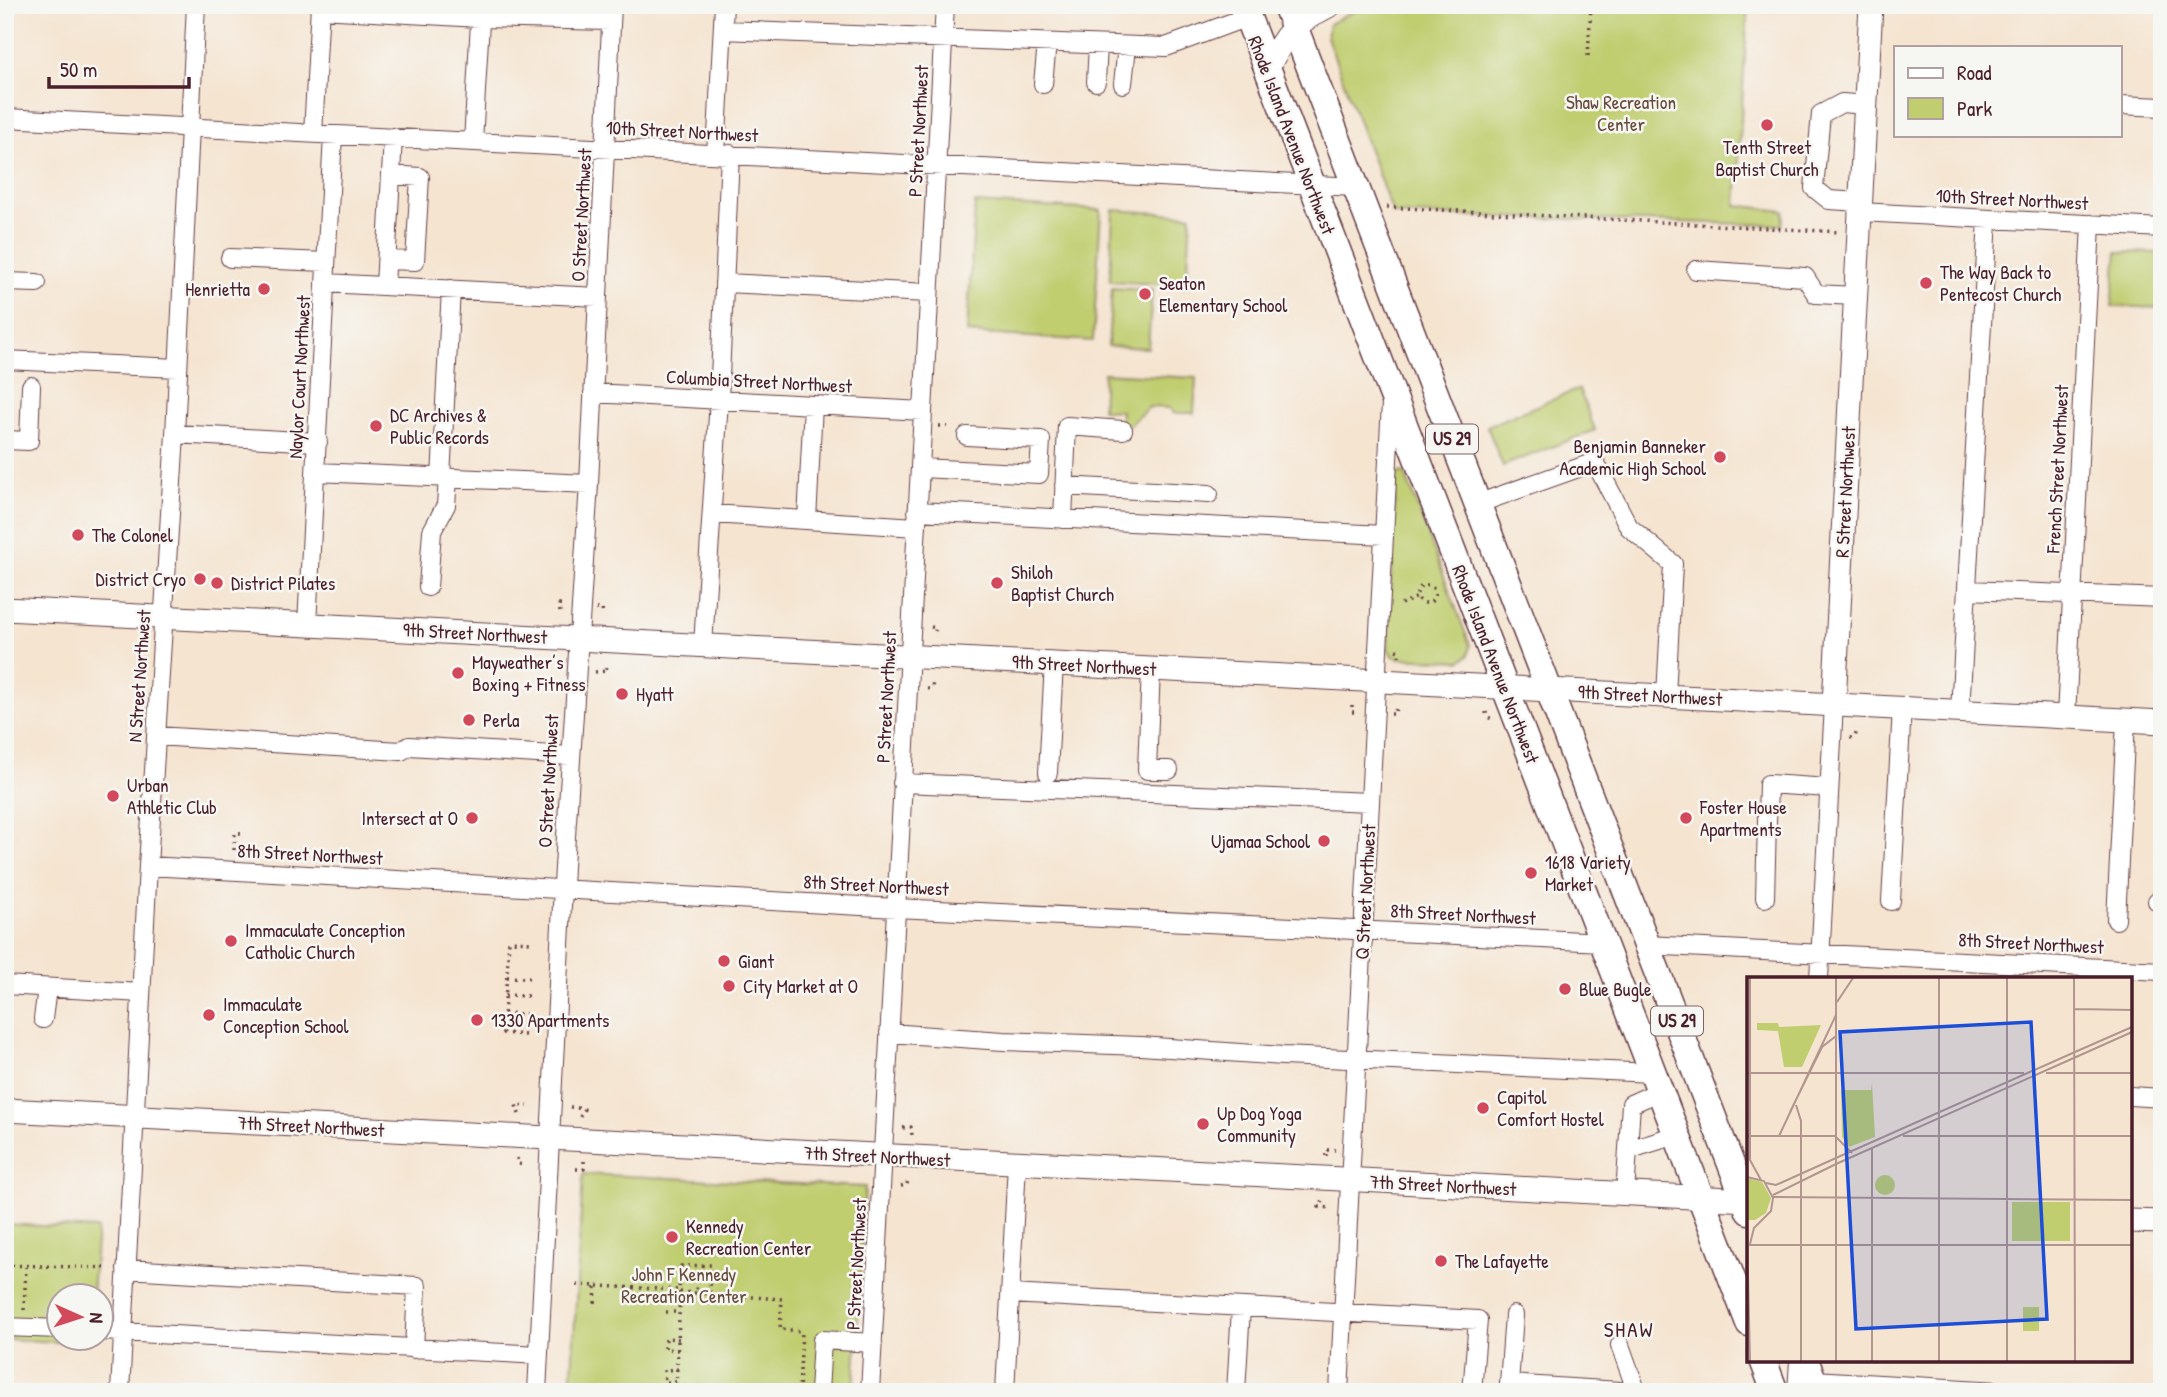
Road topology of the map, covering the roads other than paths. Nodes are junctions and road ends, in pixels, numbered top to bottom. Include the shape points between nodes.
1 (196, 5) edge
2 (724, 5) edge
3 (945, 5) edge
4 (1330, 5) edge
5 (1871, 5) edge
6 (320, 7) edge
7 (1245, 11) edge
8 (481, 12) edge
9 (612, 13) edge
10 (1290, 16) edge
11 (723, 30) junction
12 (943, 39) junction
13 (1047, 43) junction
14 (1098, 44) junction
15 (1127, 46) junction
16 (1267, 69) junction
17 (1096, 82) dead end
18 (1042, 84) dead end
19 (1123, 84) dead end
20 (1866, 104) junction
21 (2122, 104) edge
22 (2162, 107) edge
23 (5, 118) edge
24 (190, 127) junction
25 (313, 134) junction
26 (333, 135) junction
27 (393, 138) junction
28 (473, 142) junction
29 (605, 148) junction
30 (723, 154) junction
31 (937, 166) junction
32 (391, 175) junction
33 (1312, 186) junction
34 (1356, 187) junction
35 (1860, 207) junction
36 (1988, 219) junction
37 (2091, 224) junction
38 (2162, 228) edge
39 (230, 258) dead end
40 (387, 260) junction
41 (326, 262) junction
42 (1696, 270) dead end
43 (5, 282) edge
44 (37, 283) dead end
45 (325, 283) junction
46 (724, 283) junction
47 (385, 286) junction
48 (451, 289) junction
49 (929, 293) junction
50 (1855, 296) junction
51 (598, 297) junction
52 (5, 360) edge
53 (178, 368) junction
54 (31, 386) dead end
55 (593, 393) junction
56 (1392, 393) junction
57 (719, 400) junction
58 (813, 405) junction
59 (923, 411) junction
60 (1123, 430) dead end
61 (175, 434) junction
62 (967, 436) dead end
63 (5, 440) edge
64 (318, 442) junction
65 (920, 468) junction
66 (316, 472) junction
67 (444, 479) junction
68 (589, 484) junction
69 (1064, 486) junction
70 (1209, 494) dead end
71 (1477, 504) junction
72 (712, 514) junction
73 (917, 519) junction
74 (1063, 519) junction
75 (807, 520) junction
76 (1384, 536) junction
77 (428, 587) dead end
78 (1967, 590) junction
79 (2072, 594) junction
80 (2162, 598) edge
81 (5, 609) edge
82 (163, 617) junction
83 (307, 625) junction
84 (577, 639) junction
85 (703, 645) junction
86 (909, 655) junction
87 (1054, 663) junction
88 (1151, 668) junction
89 (1376, 681) junction
90 (1505, 688) junction
91 (1549, 690) junction
92 (1667, 696) junction
93 (1834, 704) junction
94 (1902, 708) junction
95 (1960, 711) junction
96 (2066, 717) junction
97 (2126, 720) junction
98 (2162, 722) edge
99 (156, 736) junction
100 (570, 757) junction
101 (1169, 770) dead end
102 (1048, 773) dead end
103 (902, 783) junction
104 (1829, 788) junction
105 (1370, 802) junction
106 (148, 866) junction
107 (563, 889) junction
108 (1765, 898) dead end
109 (1891, 901) dead end
110 (896, 908) junction
111 (2116, 920) dead end
112 (1364, 930) junction
113 (1603, 942) junction
114 (1646, 945) junction
115 (1821, 953) junction
116 (2162, 971) edge
117 (1819, 977) edge
118 (5, 985) edge
119 (47, 988) junction
120 (141, 993) junction
121 (43, 1019) dead end
122 (889, 1033) junction
123 (1356, 1059) junction
124 (1656, 1082) junction
125 (2132, 1096) edge
126 (2162, 1098) edge
127 (5, 1110) edge
128 (134, 1117) junction
129 (1676, 1135) junction
130 (550, 1139) junction
131 (1628, 1150) junction
132 (883, 1156) junction
133 (1017, 1163) junction
134 (1350, 1180) junction
135 (1625, 1194) junction
136 (1700, 1198) junction
137 (1747, 1204) edge
138 (2132, 1220) edge
139 (2162, 1222) edge
140 (126, 1269) junction
141 (1011, 1294) junction
142 (1241, 1308) junction
143 (1343, 1314) junction
144 (1514, 1315) dead end
145 (1747, 1318) edge
146 (5, 1326) edge
147 (46, 1328) edge
148 (116, 1332) edge
149 (123, 1332) junction
150 (873, 1343) junction
151 (1620, 1345) dead end
152 (414, 1349) junction
153 (539, 1355) junction
154 (1764, 1362) edge
155 (1806, 1377) edge
156 (1509, 1388) edge
157 (1636, 1391) edge
158 (120, 1392) edge
159 (537, 1392) edge
160 (819, 1392) edge
161 (870, 1392) edge
162 (1005, 1392) edge
163 (1236, 1392) edge
164 (1339, 1392) edge
165 (1472, 1392) edge
166 (1775, 1392) edge
167 (2015, 1392) edge

1 - 24 street, N Street Northwest
2 - 11 street
3 - 12 street, P Street Northwest
4 - 10 main road
5 - 20 main road, R Street Northwest
6 - 8 street
6 - 25 street
7 - 15 street via 1166,47
7 - 16 highway, Rhode Island Avenue Northwest / US 29
8 - 9 street
8 - 28 street
9 - 29 street, O Street Northwest
10 - 16 main road
10 - 34 highway, Rhode Island Avenue Northwest / US 29
11 - 12 street
11 - 30 street
12 - 13 street
12 - 31 street, P Street Northwest
13 - 14 street
13 - 18 street
14 - 15 street
14 - 17 street
15 - 19 street
16 - 33 highway, Rhode Island Avenue Northwest / US 29
20 - 35 main road, R Street Northwest
20 - 35 street, 10th Street Northwest via 1842,103 1821,114 1814,188 1829,200
21 - 22 street
23 - 24 street, 10th Street Northwest
24 - 25 street, 10th Street Northwest
24 - 53 street, N Street Northwest
25 - 26 street, 10th Street Northwest
26 - 27 street, 10th Street Northwest
26 - 41 street, Naylor Court Northwest
27 - 28 street, 10th Street Northwest
27 - 32 street
28 - 29 street, 10th Street Northwest
29 - 30 street, 10th Street Northwest
29 - 51 street, O Street Northwest
30 - 31 street, 10th Street Northwest
30 - 46 street
31 - 33 street, 10th Street Northwest
31 - 49 street, P Street Northwest
32 - 40 street
32 - 40 street via 420,177 415,261
33 - 34 street, 10th Street Northwest
33 - 56 highway, Rhode Island Avenue Northwest / US 29
34 - 71 highway, Rhode Island Avenue Northwest / US 29
35 - 36 street, 10th Street Northwest
35 - 50 main road, R Street Northwest
36 - 37 street, 10th Street Northwest
36 - 78 street
37 - 38 street, 10th Street Northwest
37 - 79 street, French Street Northwest
39 - 41 street
40 - 47 street
41 - 45 street, Naylor Court Northwest
42 - 50 street via 1805,277 1816,294
43 - 44 street
45 - 47 street, Naylor Court Northwest
45 - 64 street, Naylor Court Northwest
46 - 49 street
46 - 57 street
47 - 48 street, Naylor Court Northwest
48 - 51 street, Naylor Court Northwest
48 - 67 street
49 - 59 street, P Street Northwest
50 - 93 main road, R Street Northwest
51 - 55 street, O Street Northwest
52 - 53 street
53 - 61 street, N Street Northwest
54 - 63 street via 29,441
55 - 57 street, Columbia Street Northwest
55 - 68 street, O Street Northwest
56 - 76 street, Q Street Northwest
56 - 90 highway, Rhode Island Avenue Northwest / US 29
57 - 58 street, Columbia Street Northwest
57 - 72 street
58 - 59 street, Columbia Street Northwest
58 - 75 street
59 - 65 street, P Street Northwest
60 - 69 street via 1067,426
61 - 64 street
61 - 82 street, N Street Northwest
62 - 65 street via 1041,440 1039,474
64 - 66 street, Naylor Court Northwest
65 - 73 street, P Street Northwest
66 - 67 street, Naylor Court Northwest
66 - 83 street, Naylor Court Northwest
67 - 68 street, Naylor Court Northwest
67 - 77 street via 446,505 432,531
68 - 84 street, O Street Northwest
69 - 70 street
69 - 74 street
71 - 91 highway, Rhode Island Avenue Northwest / US 29
71 - 92 street via 1595,461 1629,527 1673,564
72 - 75 street
72 - 85 street
73 - 74 street
73 - 75 street
73 - 86 street, P Street Northwest
74 - 76 street
76 - 89 street, Q Street Northwest
78 - 79 street
78 - 95 street
79 - 80 street
79 - 96 street, French Street Northwest
81 - 82 main road, 9th Street Northwest
82 - 83 main road, 9th Street Northwest
82 - 99 street, N Street Northwest
83 - 84 main road, 9th Street Northwest
84 - 85 main road, 9th Street Northwest
84 - 100 street, O Street Northwest
85 - 86 main road, 9th Street Northwest
86 - 87 main road, 9th Street Northwest
86 - 103 street, P Street Northwest
87 - 88 main road, 9th Street Northwest
87 - 102 street
88 - 89 main road, 9th Street Northwest
88 - 101 street via 1147,770
89 - 90 main road, 9th Street Northwest
89 - 105 street, Q Street Northwest
90 - 91 main road, 9th Street Northwest
90 - 113 highway, Rhode Island Avenue Northwest / US 29
91 - 92 main road, 9th Street Northwest
91 - 114 highway, Rhode Island Avenue Northwest / US 29
92 - 93 main road, 9th Street Northwest
93 - 94 main road, 9th Street Northwest
93 - 104 street, R Street Northwest
94 - 95 main road, 9th Street Northwest
94 - 109 street
95 - 96 main road, 9th Street Northwest
96 - 97 main road, 9th Street Northwest
97 - 98 main road, 9th Street Northwest
97 - 111 street
99 - 100 street
99 - 106 street, N Street Northwest
100 - 107 street, O Street Northwest
103 - 105 street
103 - 110 street, P Street Northwest
104 - 108 street via 1768,784
104 - 115 street, R Street Northwest
105 - 112 street, Q Street Northwest
106 - 107 street, 8th Street Northwest
106 - 120 street, N Street Northwest
107 - 110 street, 8th Street Northwest
107 - 130 street, O Street Northwest
110 - 112 street, 8th Street Northwest
110 - 122 street, P Street Northwest
112 - 113 street, 8th Street Northwest
112 - 123 street, Q Street Northwest
113 - 124 highway, Rhode Island Avenue Northwest / US 29
114 - 115 street, 8th Street Northwest
114 - 137 highway, Rhode Island Avenue Northwest / US 29
115 - 116 street, 8th Street Northwest
115 - 117 street, R Street Northwest
118 - 119 street
119 - 120 street
119 - 121 street
120 - 128 street, N Street Northwest
122 - 123 street
122 - 132 street, P Street Northwest
123 - 124 street
123 - 134 street, Q Street Northwest
124 - 129 highway, Rhode Island Avenue Northwest / US 29
124 - 131 street via 1631,1104
125 - 126 street
127 - 128 main road, 7th Street Northwest
128 - 130 main road, 7th Street Northwest
128 - 140 street, N Street Northwest
129 - 131 street
129 - 136 highway, Rhode Island Avenue Northwest / US 29
130 - 132 main road, 7th Street Northwest
130 - 153 street, O Street Northwest
131 - 135 street
132 - 133 main road, 7th Street Northwest
132 - 150 street, P Street Northwest
133 - 134 main road, 7th Street Northwest
133 - 141 street
134 - 135 main road, 7th Street Northwest
134 - 143 street, Q Street Northwest
135 - 136 main road, 7th Street Northwest
136 - 137 main road, 7th Street Northwest
136 - 145 highway, Rhode Island Avenue Northwest / US 29
138 - 139 main road
140 - 149 street, N Street Northwest
140 - 152 street via 417,1286
141 - 142 street
141 - 162 street
142 - 143 street
142 - 163 street
143 - 164 street, Q Street Northwest
143 - 165 street via 1478,1320
144 - 156 street
146 - 147 street
148 - 149 street
149 - 152 street
149 - 158 street, N Street Northwest
150 - 160 street via 822,1340
150 - 161 street, P Street Northwest
151 - 157 street
152 - 153 street
153 - 159 street, O Street Northwest
154 - 166 highway
155 - 167 street
156 - 157 street

